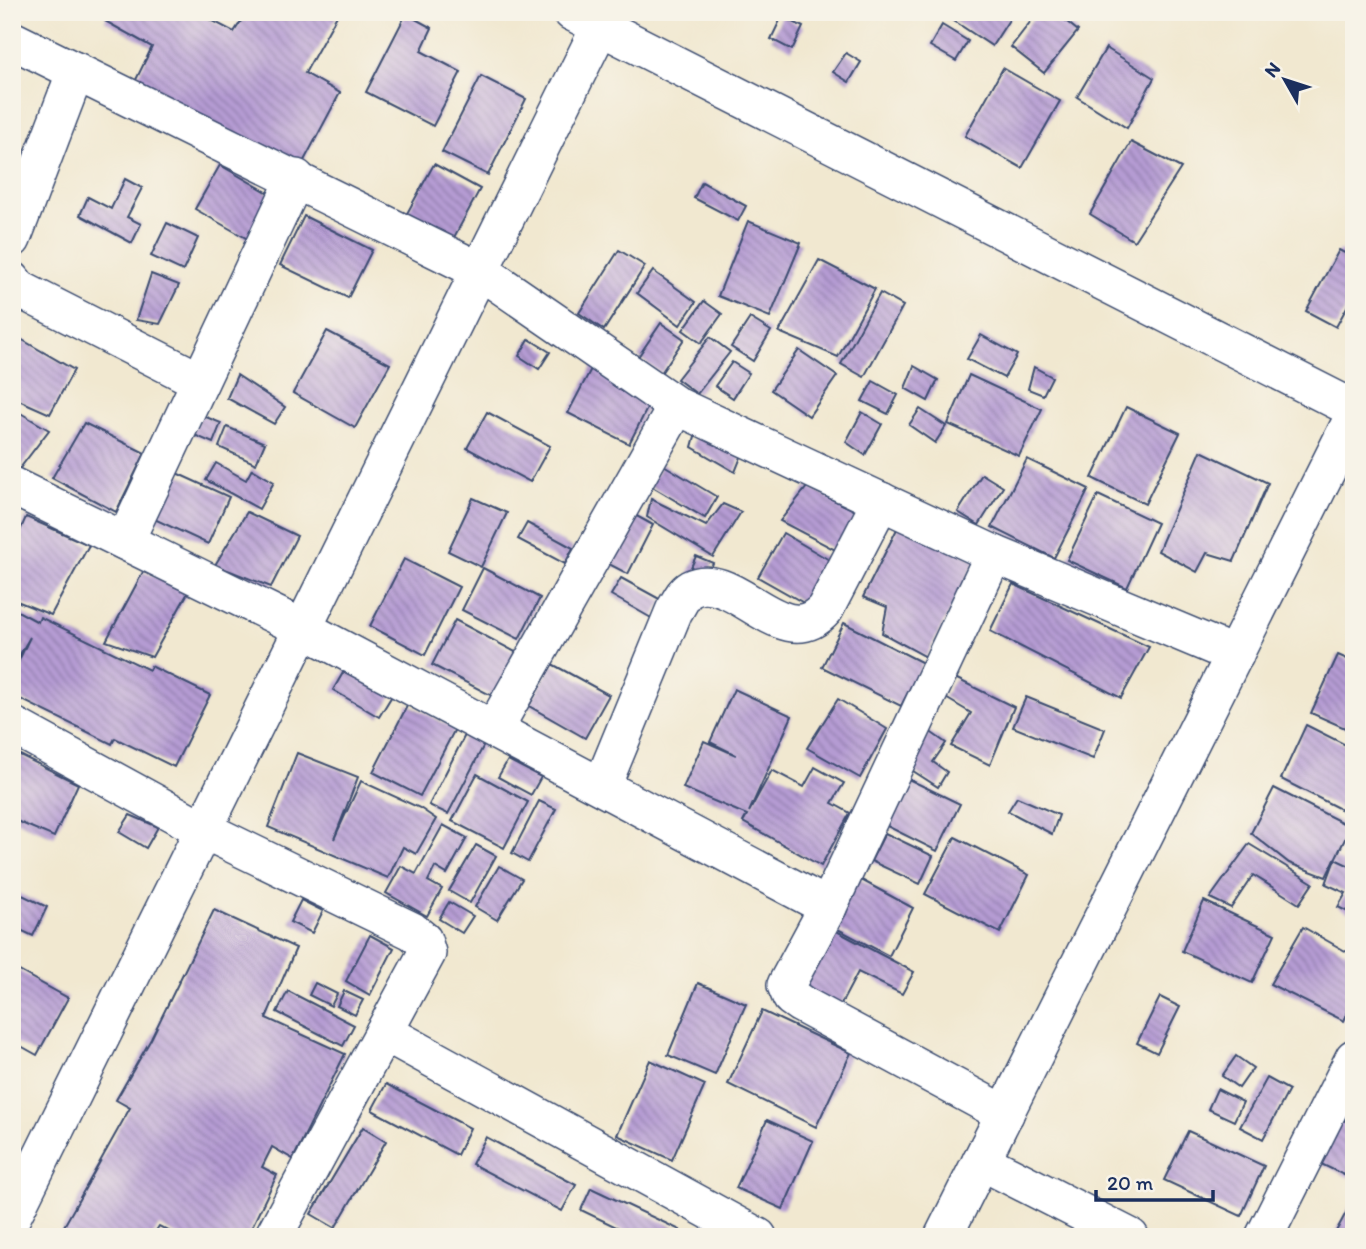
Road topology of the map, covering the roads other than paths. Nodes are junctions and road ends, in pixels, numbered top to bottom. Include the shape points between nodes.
1 (586, 20) edge
2 (12, 40) edge
3 (76, 71) junction
4 (296, 178) junction
5 (12, 239) edge
6 (482, 272) junction
7 (12, 280) edge
8 (200, 381) junction
9 (677, 406) junction
10 (1354, 409) edge
11 (1354, 416) edge
12 (12, 486) edge
13 (881, 501) junction
14 (125, 541) junction
15 (994, 554) junction
16 (304, 629) junction
17 (1235, 655) junction
18 (12, 725) edge
19 (494, 729) junction
20 (601, 786) junction
21 (204, 830) junction
22 (828, 906) junction
23 (384, 1032) junction
24 (1348, 1082) edge
25 (1005, 1114) junction
26 (981, 1161) junction
27 (12, 1217) edge
28 (273, 1237) edge
29 (758, 1237) edge
30 (943, 1237) edge
31 (1130, 1237) edge
32 (1264, 1237) edge

1 - 6 street
1 - 10 street
2 - 3 street
3 - 4 street
3 - 5 street
4 - 6 street
4 - 8 street
6 - 9 street
6 - 16 street
7 - 8 street via 19,289
8 - 14 street
9 - 13 street
9 - 19 street
11 - 17 street
12 - 14 street
13 - 15 street
13 - 20 street via 816,619 793,625 728,593 703,585 687,590
14 - 16 street
15 - 17 street
15 - 22 street
16 - 19 street
16 - 21 street
17 - 25 street
18 - 21 street
19 - 20 street
20 - 22 street
21 - 23 street via 423,940 428,953
21 - 27 street
22 - 25 street via 786,985 791,997
23 - 28 street
23 - 29 street
24 - 32 street
25 - 26 street
26 - 30 street
26 - 31 street

